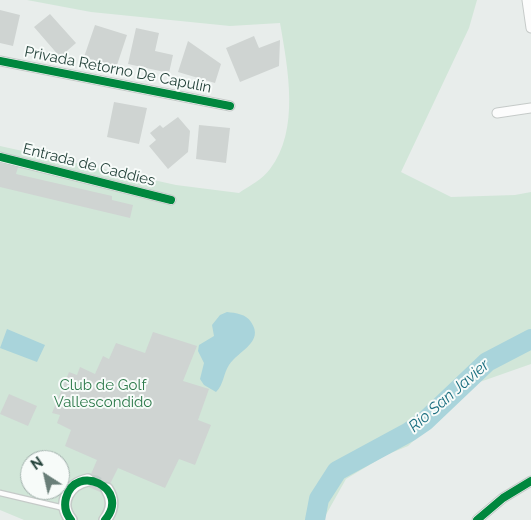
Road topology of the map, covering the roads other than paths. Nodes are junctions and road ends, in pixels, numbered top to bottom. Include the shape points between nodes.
1 (527, 0) edge
2 (531, 28) edge
3 (0, 61) edge
4 (230, 106) dead end
5 (531, 108) edge
6 (497, 113) dead end
7 (0, 157) edge
8 (171, 200) dead end
9 (88, 480) dead end
10 (531, 481) edge
11 (107, 489) dead end
12 (0, 493) edge
13 (68, 516) edge
14 (105, 520) edge
15 (476, 520) edge

1 - 2 street
3 - 4 street, Privada Retorno De Capulín
5 - 6 street
7 - 8 street, Entrada de Caddies
9 - 13 street via 73,486 65,500
10 - 15 street via 502,498
11 - 14 street via 112,507
12 - 13 lane

